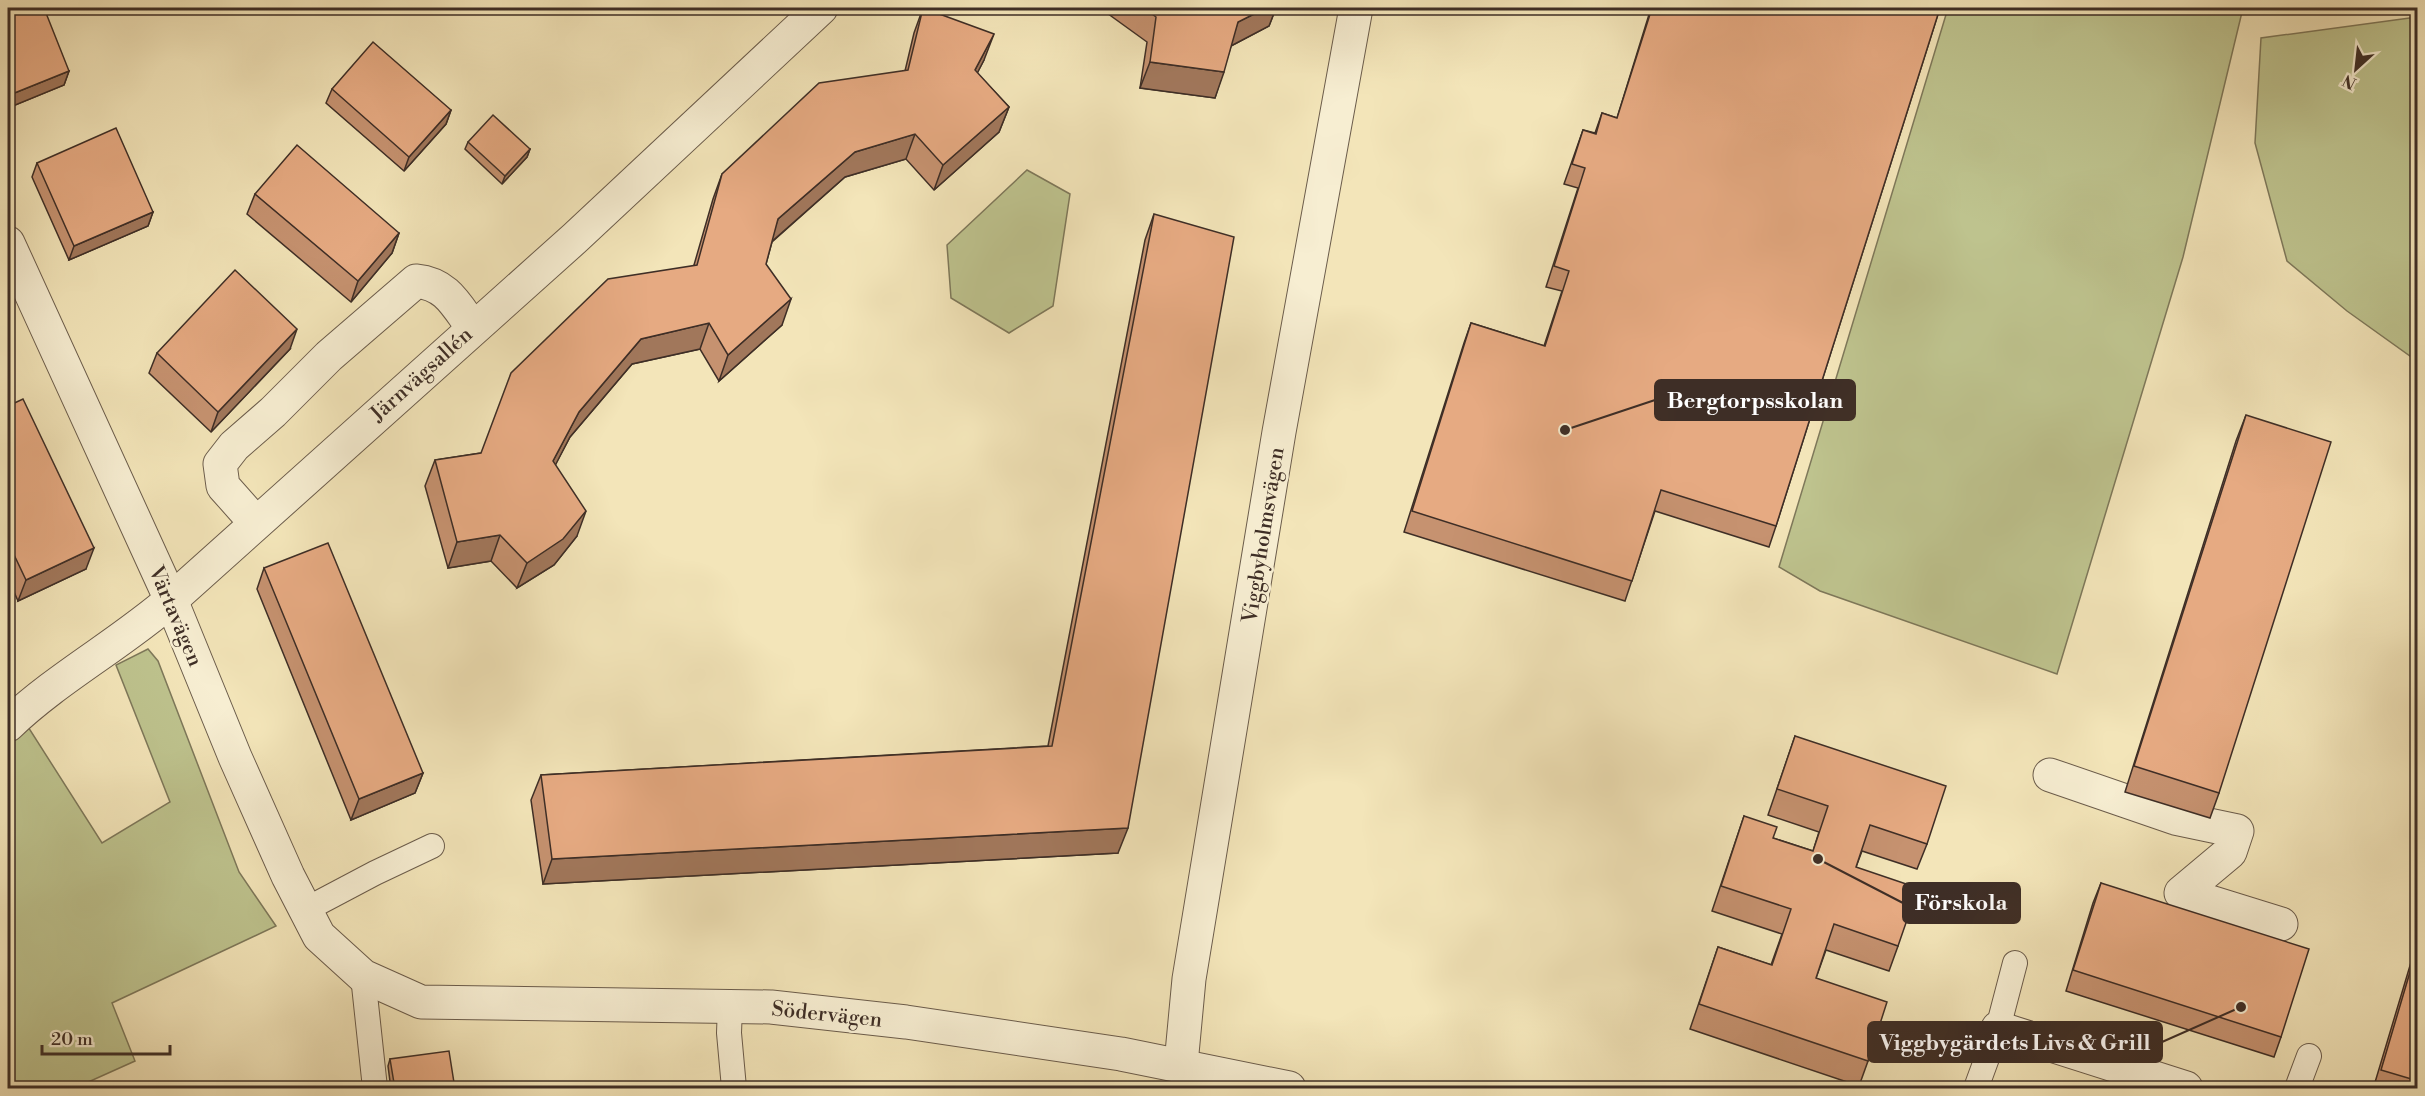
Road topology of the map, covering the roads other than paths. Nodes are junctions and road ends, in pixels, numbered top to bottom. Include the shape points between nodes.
1 (821, 8) edge
2 (1356, 8) edge
3 (8, 243) edge
4 (473, 328) junction
5 (255, 522) junction
6 (171, 600) junction
7 (8, 725) edge
8 (2050, 775) dead end
9 (432, 846) dead end
10 (305, 910) junction
11 (2281, 924) dead end
12 (2015, 963) dead end
13 (363, 976) junction
14 (730, 1006) junction
15 (1998, 1028) junction
16 (2309, 1056) dead end
17 (1181, 1064) junction
18 (375, 1089) edge
19 (734, 1089) edge
20 (1289, 1089) edge
21 (1976, 1089) edge
22 (2186, 1089) edge
23 (2297, 1089) edge

1 - 4 street, Järnvägsallén
2 - 17 street, Viggbyholmsvägen via 1279,432 1189,979
3 - 6 street, Värtavägen
4 - 5 street, Järnvägsallén
4 - 5 street via 440,288 416,281 328,356 220,464 223,486
5 - 6 street, Järnvägsallén
6 - 7 street, Järnvägsallén via 34,700
6 - 10 street, Värtavägen via 235,757
8 - 11 street via 2175,818 2237,831 2230,852 2181,893
9 - 10 lane
10 - 13 street, Värtavägen via 319,936
12 - 15 lane
13 - 14 street, Södervägen via 421,1002
13 - 18 lane
14 - 17 street, Södervägen via 906,1022
14 - 19 lane
15 - 21 lane
15 - 22 street
16 - 23 lane
17 - 20 street, Södervägen

